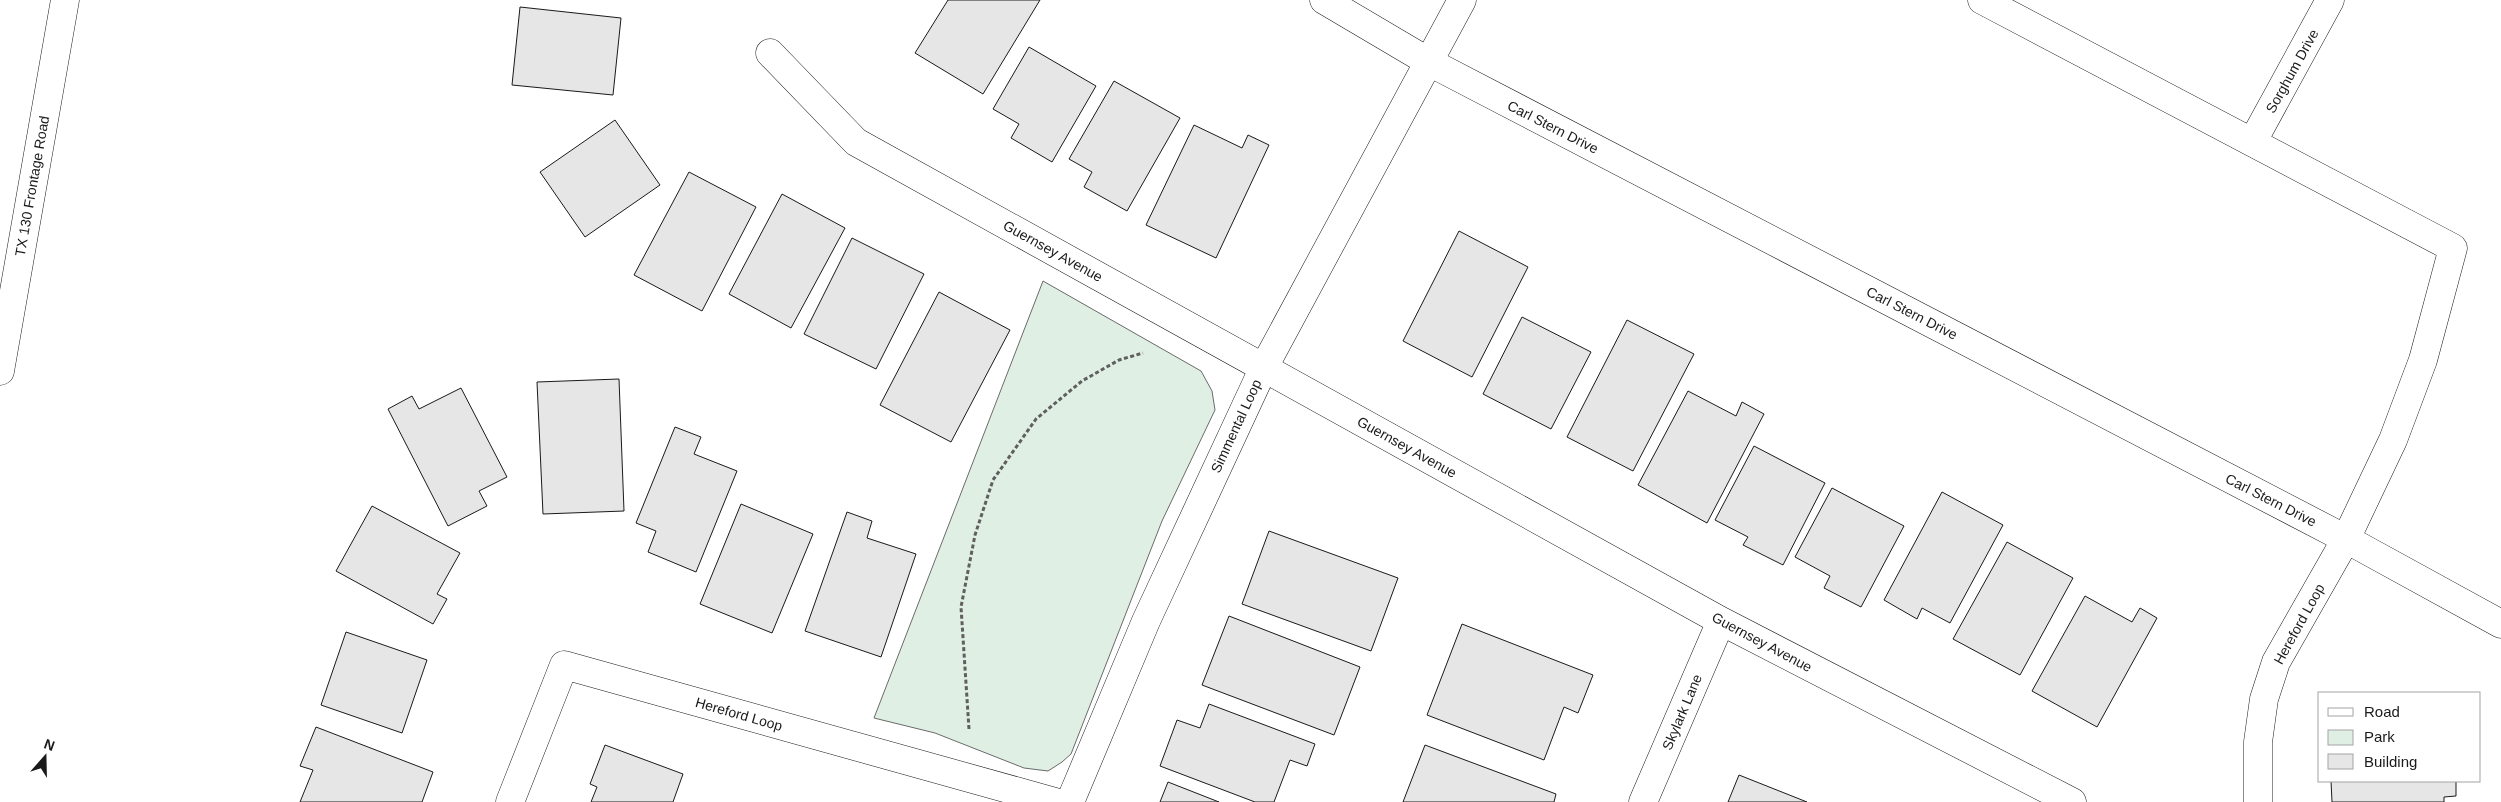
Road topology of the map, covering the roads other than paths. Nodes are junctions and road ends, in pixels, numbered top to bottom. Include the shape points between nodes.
1 (65, 0) edge
2 (1324, 0) edge
3 (1462, 0) edge
4 (1982, 0) edge
5 (2330, 0) edge
6 (770, 53) dead end
7 (1429, 62) junction
8 (2253, 141) junction
9 (1264, 367) junction
10 (0, 371) edge
11 (2346, 539) junction
12 (1721, 621) junction
13 (2501, 624) edge
14 (510, 802) edge
15 (1055, 802) edge
16 (1070, 802) edge
17 (1643, 802) edge
18 (2072, 802) edge
19 (2258, 802) edge

1 - 10 street, TX 130 Frontage Road
2 - 7 street, Carl Stern Drive
3 - 7 street, Simmental Loop
4 - 8 street
5 - 8 street, Sorghum Drive
6 - 9 street, Guernsey Avenue via 856,142
7 - 9 street, Simmental Loop
7 - 11 street, Carl Stern Drive
8 - 11 street, Hereford Loop via 2453,248 2423,360 2392,440
9 - 12 street, Guernsey Avenue
9 - 16 street, Simmental Loop via 1146,621
11 - 13 street, Carl Stern Drive
11 - 19 street, Hereford Loop via 2276,662 2264,698 2258,742
12 - 17 street, Skylark Lane
12 - 18 street, Guernsey Avenue
14 - 15 street, Hereford Loop via 564,665

